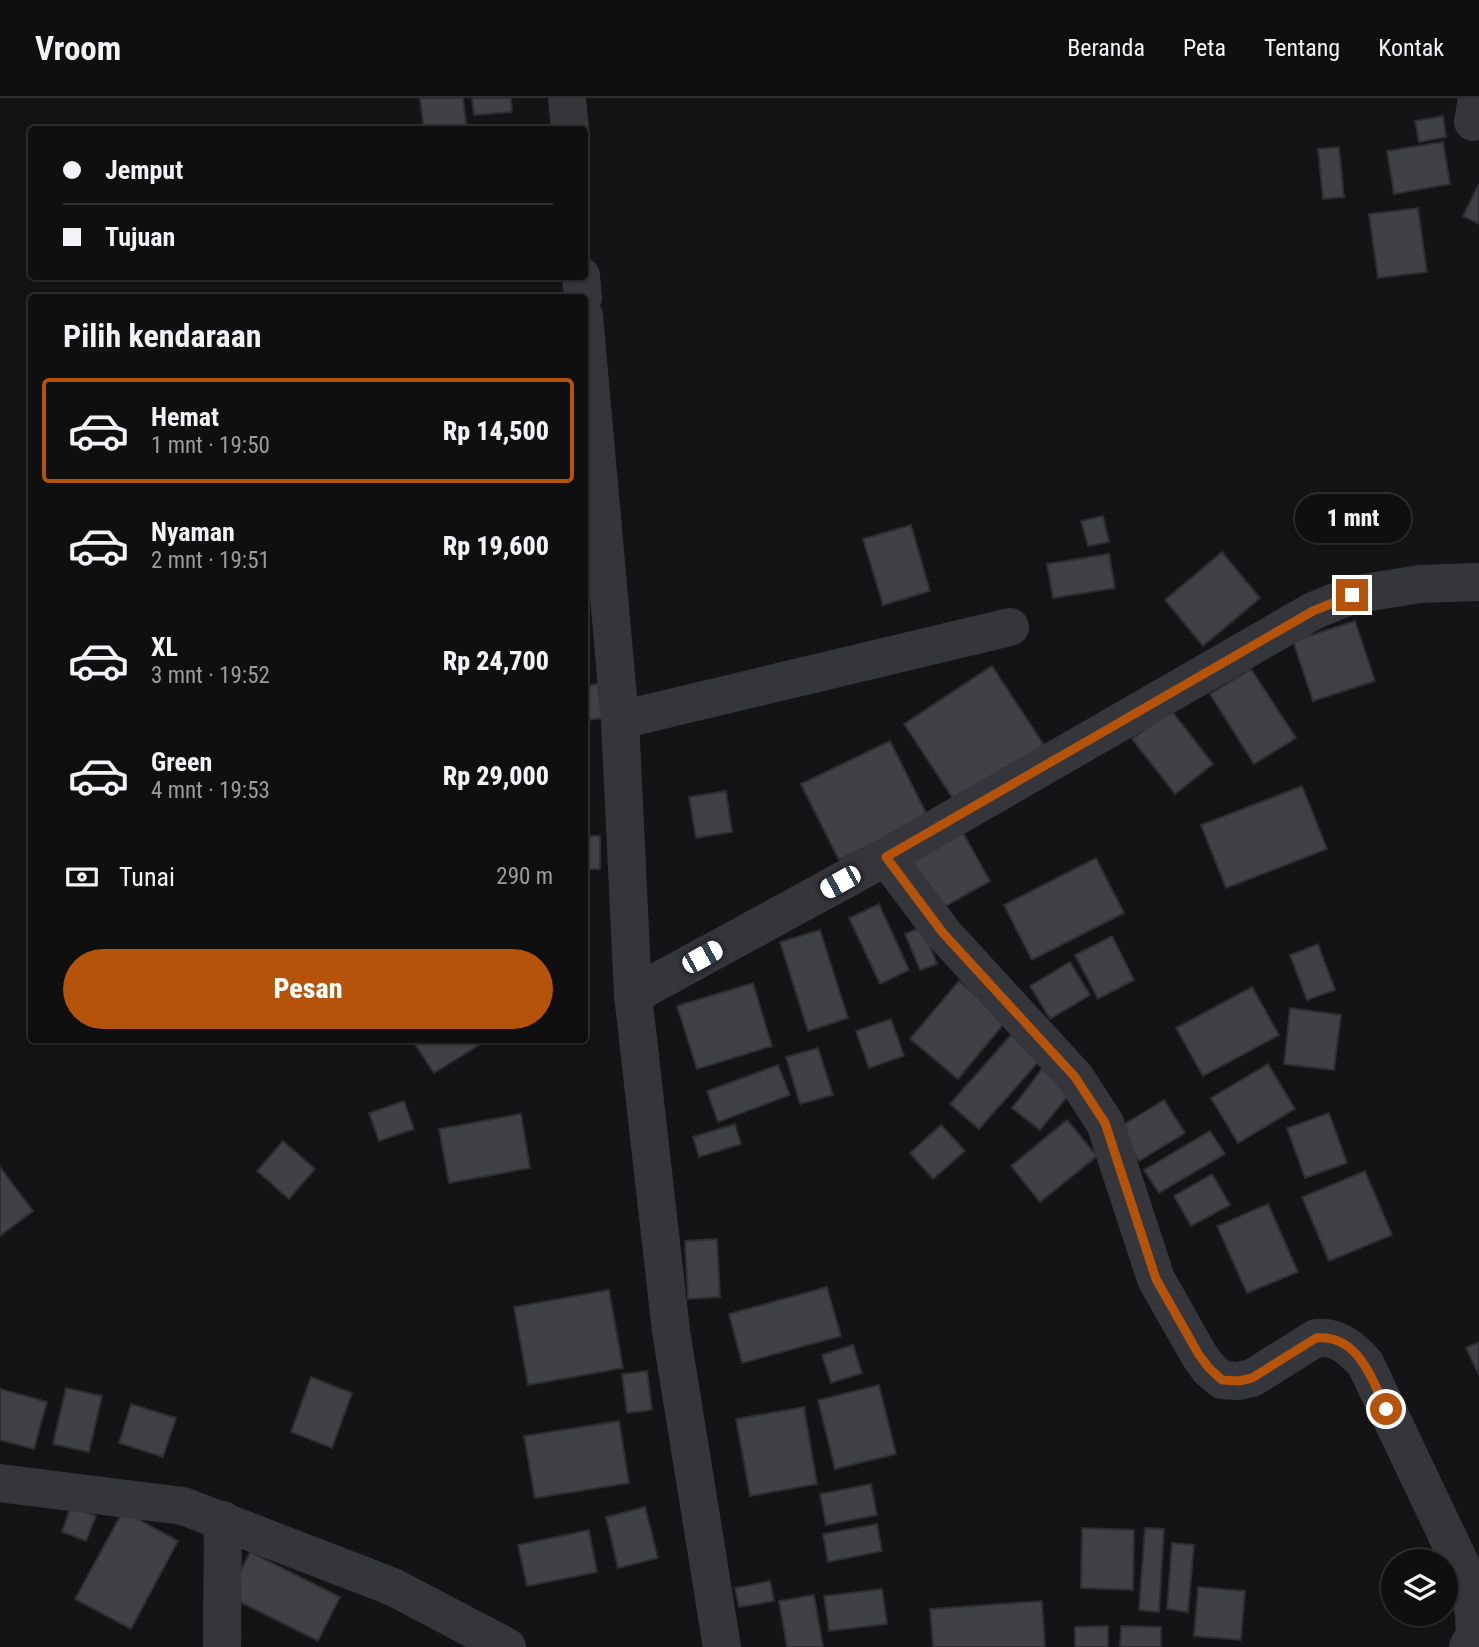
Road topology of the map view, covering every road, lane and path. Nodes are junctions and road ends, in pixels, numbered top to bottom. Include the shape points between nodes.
1 (567, 98) edge
2 (570, 126) edge
3 (588, 361) edge
4 (1479, 582) edge
5 (1010, 627) dead end
6 (620, 720) junction
7 (886, 857) junction
8 (633, 995) junction
9 (0, 1483) edge
10 (223, 1520) junction
11 (222, 1647) edge
12 (506, 1647) edge
13 (722, 1647) edge
14 (1468, 1647) edge

1 - 2 street
3 - 6 street
4 - 7 street via 1420,584 1352,595 1313,611
5 - 6 street
6 - 8 street
7 - 8 street
7 - 14 street via 943,933 1075,1077 1105,1123 1156,1279 1209,1368 1222,1380 1252,1378 1316,1338 1326,1337 1341,1342 1365,1363 1463,1569 1474,1612 1475,1634
8 - 13 street via 671,1331
9 - 10 street via 183,1506
10 - 11 street
10 - 12 street via 393,1587

